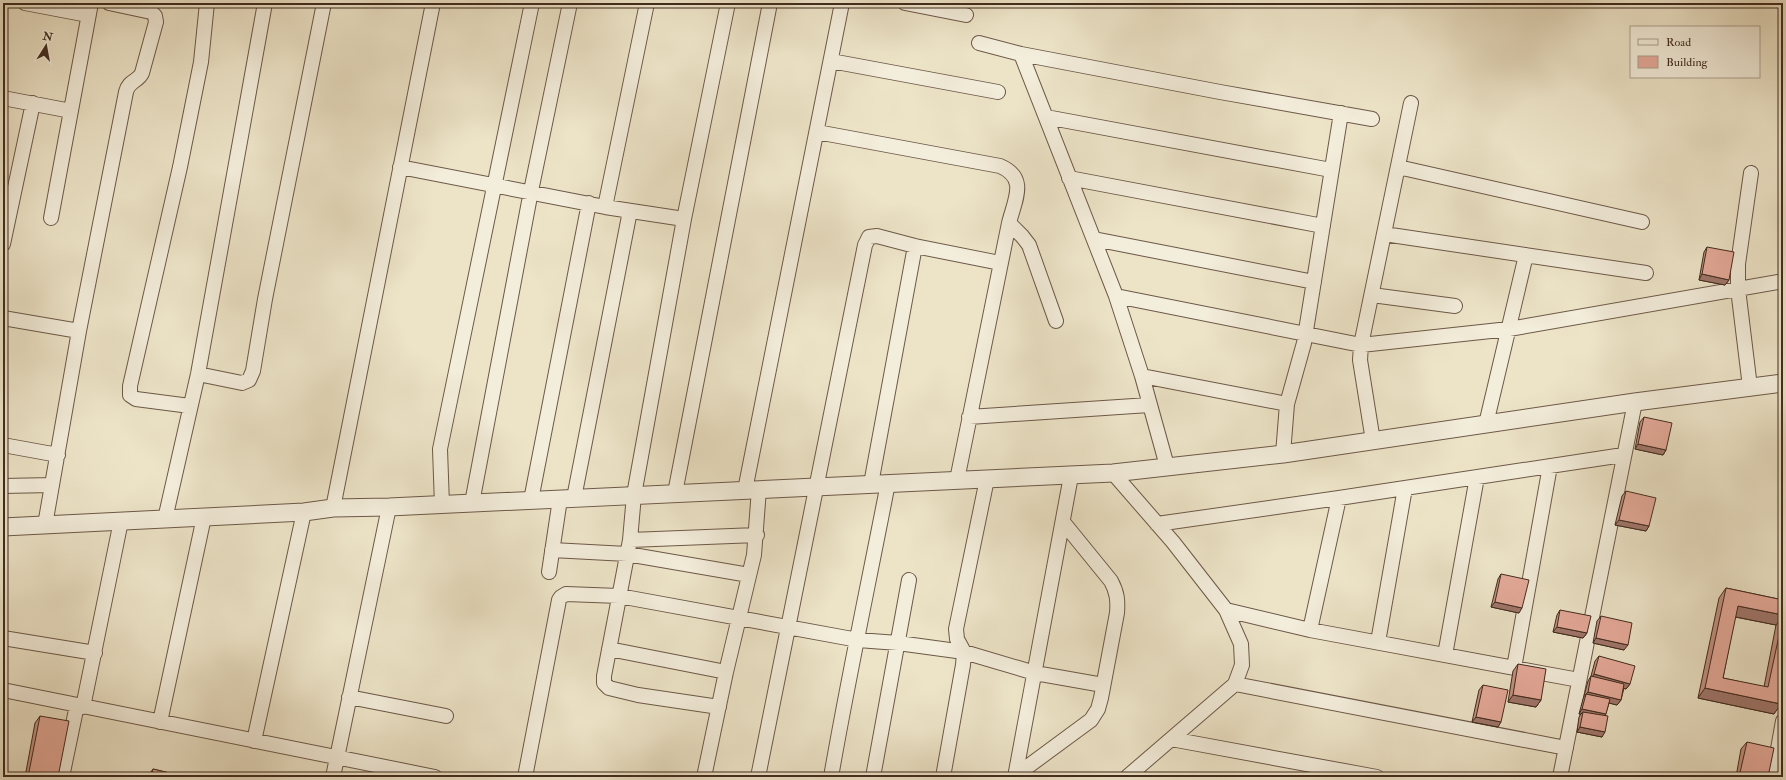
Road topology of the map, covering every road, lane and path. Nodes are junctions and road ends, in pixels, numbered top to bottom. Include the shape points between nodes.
1 (25, 3) edge
2 (108, 3) edge
3 (207, 3) edge
4 (265, 3) edge
5 (324, 3) edge
6 (433, 3) edge
7 (532, 3) edge
8 (570, 3) edge
9 (647, 3) edge
10 (728, 3) edge
11 (770, 3) edge
12 (842, 3) edge
13 (906, 3) edge
14 (90, 9) edge
15 (966, 15) dead end
16 (979, 43) dead end
17 (1021, 54) junction
18 (831, 60) junction
19 (998, 92) dead end
20 (3, 98) edge
21 (1411, 103) dead end
22 (33, 104) junction
23 (71, 111) junction
24 (1341, 114) junction
25 (1046, 117) junction
26 (1372, 119) dead end
27 (817, 132) junction
28 (400, 167) junction
29 (1398, 167) junction
30 (1332, 170) junction
31 (1751, 173) dead end
32 (1069, 178) junction
33 (495, 185) junction
34 (531, 191) junction
35 (588, 203) junction
36 (605, 207) junction
37 (630, 210) junction
38 (51, 218) dead end
39 (684, 219) junction
40 (1642, 222) dead end
41 (1009, 223) junction
42 (1323, 226) junction
43 (1384, 234) junction
44 (1094, 239) junction
45 (3, 244) edge
46 (915, 246) junction
47 (1526, 255) junction
48 (1000, 264) junction
49 (1646, 273) dead end
50 (1783, 281) edge
51 (1314, 282) junction
52 (1738, 289) junction
53 (1372, 295) junction
54 (1116, 296) junction
55 (1455, 306) dead end
56 (3, 319) edge
57 (1056, 321) dead end
58 (1509, 329) junction
59 (80, 331) junction
60 (1304, 334) junction
61 (1360, 345) junction
62 (198, 374) junction
63 (1142, 376) junction
64 (1783, 383) edge
65 (1750, 388) junction
66 (1635, 402) junction
67 (1287, 404) junction
68 (1149, 405) junction
69 (190, 406) junction
70 (969, 417) junction
71 (1486, 424) junction
72 (1373, 441) junction
73 (3, 445) edge
74 (1284, 454) junction
75 (58, 455) junction
76 (1623, 455) junction
77 (1166, 466) junction
78 (1550, 466) junction
79 (1113, 473) junction
80 (1071, 476) junction
81 (1477, 477) junction
82 (987, 479) junction
83 (957, 480) junction
84 (880, 484) junction
85 (52, 485) junction
86 (3, 486) edge
87 (817, 487) junction
88 (1405, 488) junction
89 (752, 489) junction
90 (675, 493) junction
91 (634, 495) junction
92 (567, 498) junction
93 (1339, 498) junction
94 (531, 500) junction
95 (472, 503) junction
96 (442, 505) junction
97 (389, 507) junction
98 (333, 508) junction
99 (304, 512) junction
100 (204, 517) junction
101 (165, 519) junction
102 (121, 521) junction
103 (1063, 522) junction
104 (1157, 524) junction
105 (45, 525) junction
106 (3, 527) edge
107 (757, 535) junction
108 (630, 540) junction
109 (552, 550) junction
110 (627, 554) junction
111 (549, 572) dead end
112 (749, 575) junction
113 (910, 580) dead end
114 (619, 596) junction
115 (1226, 610) junction
116 (740, 617) junction
117 (788, 626) junction
118 (1310, 630) junction
119 (3, 638) edge
120 (858, 640) junction
121 (1378, 642) junction
122 (898, 643) junction
123 (609, 649) junction
124 (964, 652) junction
125 (95, 653) junction
126 (1445, 655) junction
127 (1514, 668) junction
128 (726, 672) junction
129 (1035, 673) junction
130 (1579, 680) junction
131 (1235, 684) junction
132 (1103, 685) junction
133 (3, 690) edge
134 (349, 697) junction
135 (80, 706) junction
136 (719, 707) junction
137 (446, 716) dead end
138 (1783, 721) edge
139 (160, 722) junction
140 (1782, 736) edge
141 (1171, 739) junction
142 (254, 741) junction
143 (1566, 748) junction
144 (337, 757) junction
145 (384, 772) edge
146 (62, 777) edge
147 (333, 777) edge
148 (435, 777) edge
149 (525, 777) edge
150 (704, 777) edge
151 (758, 777) edge
152 (831, 777) edge
153 (873, 777) edge
154 (944, 777) edge
155 (1015, 777) edge
156 (1127, 777) edge
157 (1378, 777) edge
158 (1560, 777) edge
159 (1773, 777) edge

1 - 14 street
2 - 59 street via 151,12 156,22 140,78 128,86 126,92
3 - 69 street via 201,62 180,167 130,386 130,395 136,399
4 - 62 street
5 - 62 street via 265,298 253,371 249,380 242,383
6 - 28 street
7 - 33 street
8 - 34 street
9 - 36 street
10 - 39 street
11 - 90 street
12 - 18 street
13 - 15 street
14 - 23 street
16 - 17 street
17 - 24 street
17 - 25 street
18 - 19 street
18 - 27 street
20 - 22 street
21 - 29 street
22 - 23 street
22 - 45 street
23 - 38 street
24 - 26 street
24 - 30 street
25 - 30 street
25 - 32 street
27 - 41 street via 1000,166 1010,171 1016,179 1017,189
27 - 89 street
28 - 33 street
28 - 98 street
29 - 40 street
29 - 43 street
30 - 42 street
31 - 52 street via 1738,264
32 - 42 street
32 - 44 street
33 - 34 street
33 - 96 street via 440,449
34 - 35 street
34 - 95 street
35 - 36 street
35 - 94 street
36 - 37 street
37 - 39 street
37 - 92 street
39 - 91 street
41 - 48 street
41 - 57 street via 1029,246
42 - 51 street
43 - 47 street
43 - 53 street
44 - 51 street
44 - 54 street
46 - 48 street
46 - 84 street
46 - 87 street via 877,236 869,236 865,245
47 - 49 street
47 - 58 street
48 - 70 street
50 - 52 street
51 - 60 street
52 - 58 street
52 - 65 street
53 - 55 street
53 - 61 street
54 - 60 street
54 - 63 street
56 - 59 street
58 - 61 street
58 - 71 street
59 - 75 street
60 - 61 street
60 - 67 street via 1304,343
61 - 72 street via 1360,360
62 - 69 street
63 - 67 street
63 - 68 street
64 - 65 street
65 - 66 street
66 - 71 street
66 - 76 street
67 - 74 street
68 - 70 street
68 - 77 street
69 - 101 street
70 - 83 street
71 - 72 street
72 - 74 street
73 - 75 street
74 - 77 street
75 - 85 street
76 - 78 street
76 - 130 street
77 - 79 street
78 - 81 street
78 - 127 street
79 - 80 street
79 - 104 street
80 - 82 street
80 - 103 street
81 - 88 street
81 - 126 street
82 - 83 street
82 - 124 street via 956,629 957,639
83 - 84 street
84 - 87 street
84 - 120 street
85 - 86 street
85 - 105 street
87 - 89 street
87 - 117 street
88 - 93 street
88 - 121 street
89 - 90 street
89 - 107 street
90 - 91 street
91 - 92 street
91 - 108 street
92 - 94 street
92 - 109 street
93 - 104 street
93 - 118 street
94 - 95 street
95 - 96 street
96 - 97 street
97 - 98 street
97 - 134 street
98 - 99 street
99 - 100 street
99 - 142 street
100 - 101 street
100 - 139 street
101 - 102 street
102 - 105 street
102 - 125 street
103 - 129 street
103 - 132 street via 1111,581 1116,592 1117,613
104 - 115 street
105 - 106 street
107 - 108 street
107 - 112 street
108 - 110 street
109 - 110 street
109 - 111 street
110 - 112 street
110 - 114 street
112 - 116 street
113 - 122 street
114 - 116 street
114 - 123 street
114 - 149 street via 566,594 559,600
115 - 118 street
115 - 131 street via 1241,644 1242,665
116 - 117 street
116 - 128 street
117 - 120 street
117 - 151 street
118 - 121 street
119 - 125 street
120 - 122 street
120 - 152 street via 843,704
121 - 126 street
122 - 124 street
122 - 153 street
123 - 128 street
123 - 136 street via 604,683 610,688 638,695
124 - 129 street
124 - 154 street
125 - 135 street
126 - 127 street
127 - 130 street
128 - 136 street
129 - 132 street
129 - 155 street
130 - 143 street
131 - 141 street
131 - 143 street
132 - 155 street via 1098,709 1091,720
133 - 135 street
134 - 137 street
134 - 144 street
135 - 139 street
135 - 146 street
136 - 150 street
138 - 140 street
139 - 142 street
140 - 159 street
141 - 156 street
141 - 157 street
142 - 144 street
143 - 158 street
144 - 145 street
144 - 147 street
145 - 148 street

